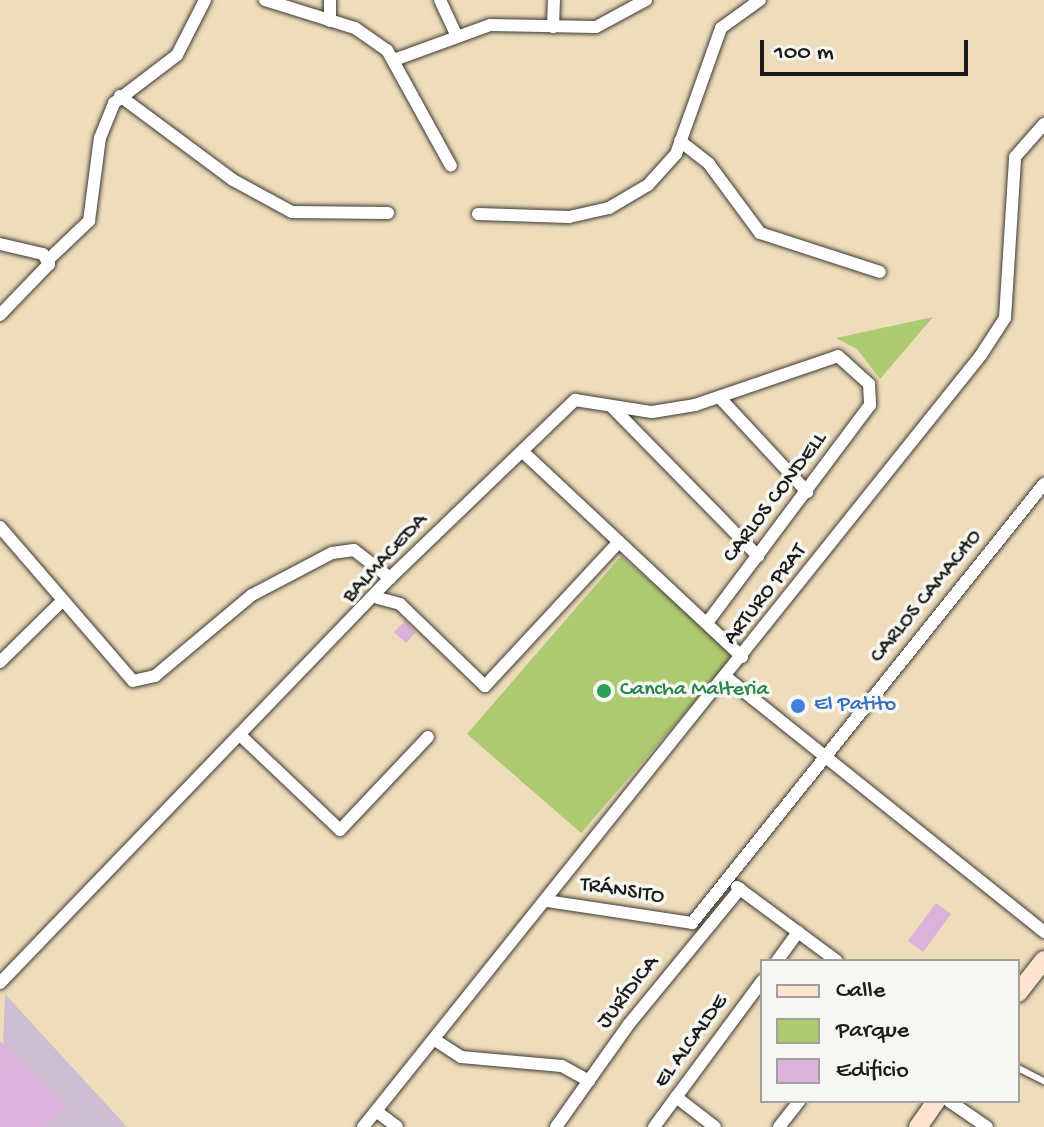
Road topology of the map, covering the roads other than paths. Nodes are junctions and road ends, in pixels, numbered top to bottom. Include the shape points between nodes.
1 (205, 0) edge
2 (265, 0) edge
3 (330, 0) edge
4 (440, 0) edge
5 (554, 0) edge
6 (646, 0) edge
7 (760, 0) edge
8 (330, 21) junction
9 (553, 27) junction
10 (457, 36) junction
11 (394, 60) junction
12 (120, 96) junction
13 (1044, 124) edge
14 (680, 141) junction
15 (451, 166) dead end
16 (388, 213) dead end
17 (478, 214) dead end
18 (0, 244) edge
19 (48, 260) junction
20 (880, 272) dead end
21 (0, 315) edge
22 (871, 395) joint
23 (721, 399) junction
24 (612, 407) junction
25 (523, 452) junction
26 (1044, 484) edge
27 (807, 492) junction
28 (0, 527) edge
29 (619, 542) junction
30 (758, 556) junction
31 (390, 578) junction
32 (378, 598) junction
33 (63, 600) junction
34 (707, 623) junction
35 (742, 657) junction
36 (0, 662) edge
37 (726, 677) junction
38 (240, 735) junction
39 (428, 737) dead end
40 (823, 759) junction
41 (734, 885) junction
42 (547, 901) junction
43 (692, 923) joint
44 (798, 932) junction
45 (1044, 932) edge
46 (778, 959) edge
47 (834, 959) edge
48 (1044, 960) edge
49 (0, 983) edge
50 (760, 984) edge
51 (1020, 990) edge
52 (435, 1040) junction
53 (1020, 1069) edge
54 (589, 1081) junction
55 (1044, 1081) edge
56 (676, 1097) junction
57 (797, 1103) edge
58 (935, 1103) edge
59 (952, 1103) edge
60 (376, 1111) junction
61 (363, 1127) edge
62 (397, 1127) edge
63 (556, 1127) edge
64 (654, 1127) edge
65 (715, 1127) edge
66 (779, 1127) edge
67 (918, 1127) edge
68 (987, 1127) edge

1 - 12 street via 177,55
2 - 8 street
3 - 8 street
4 - 10 street
5 - 9 street
6 - 9 street via 606,24
7 - 14 street via 721,28
8 - 11 street via 370,37
9 - 10 street via 498,24
10 - 11 street
11 - 15 street
12 - 16 street via 233,180 292,212
12 - 19 street via 100,138 89,221
13 - 35 street, ARTURO PRAT via 1015,157 1005,318
14 - 17 street via 648,185 609,208 569,217
14 - 20 street via 709,164 760,233
18 - 19 street
19 - 21 street
22 - 23 street, BALMACEDA via 838,356
22 - 27 street, CARLOS CONDELL
23 - 24 street, BALMACEDA via 652,412
23 - 27 street
24 - 25 street, BALMACEDA via 575,400
24 - 30 street
25 - 29 street
25 - 31 street, BALMACEDA
26 - 40 street, CARLOS CAMACHO
27 - 30 street, CARLOS CONDELL
28 - 33 street
29 - 32 street via 485,686 400,604
29 - 34 street
30 - 34 street, CARLOS CONDELL
31 - 32 street, BALMACEDA
31 - 33 street via 354,550 332,553 237,605 155,676 133,681
32 - 38 street, BALMACEDA
33 - 36 street
34 - 35 street
35 - 37 street, ARTURO PRAT
37 - 40 street
37 - 42 street, ARTURO PRAT
38 - 39 street via 340,830
38 - 49 street, BALMACEDA
40 - 41 street, CARLOS CAMACHO
40 - 45 street
41 - 43 street, CARLOS CAMACHO
41 - 44 street
41 - 54 street, JURÍDICA
42 - 43 street, TRÁNSITO
42 - 52 street, ARTURO PRAT
44 - 46 street
44 - 47 street
48 - 51 street
50 - 56 street, EL ALCALDE
52 - 54 street via 461,1057 562,1066
52 - 60 street, ARTURO PRAT
53 - 55 lane
54 - 63 street, JURÍDICA
56 - 64 street, EL ALCALDE
56 - 65 street
57 - 66 street
58 - 67 street
59 - 68 street
60 - 61 street, ARTURO PRAT
60 - 62 street

